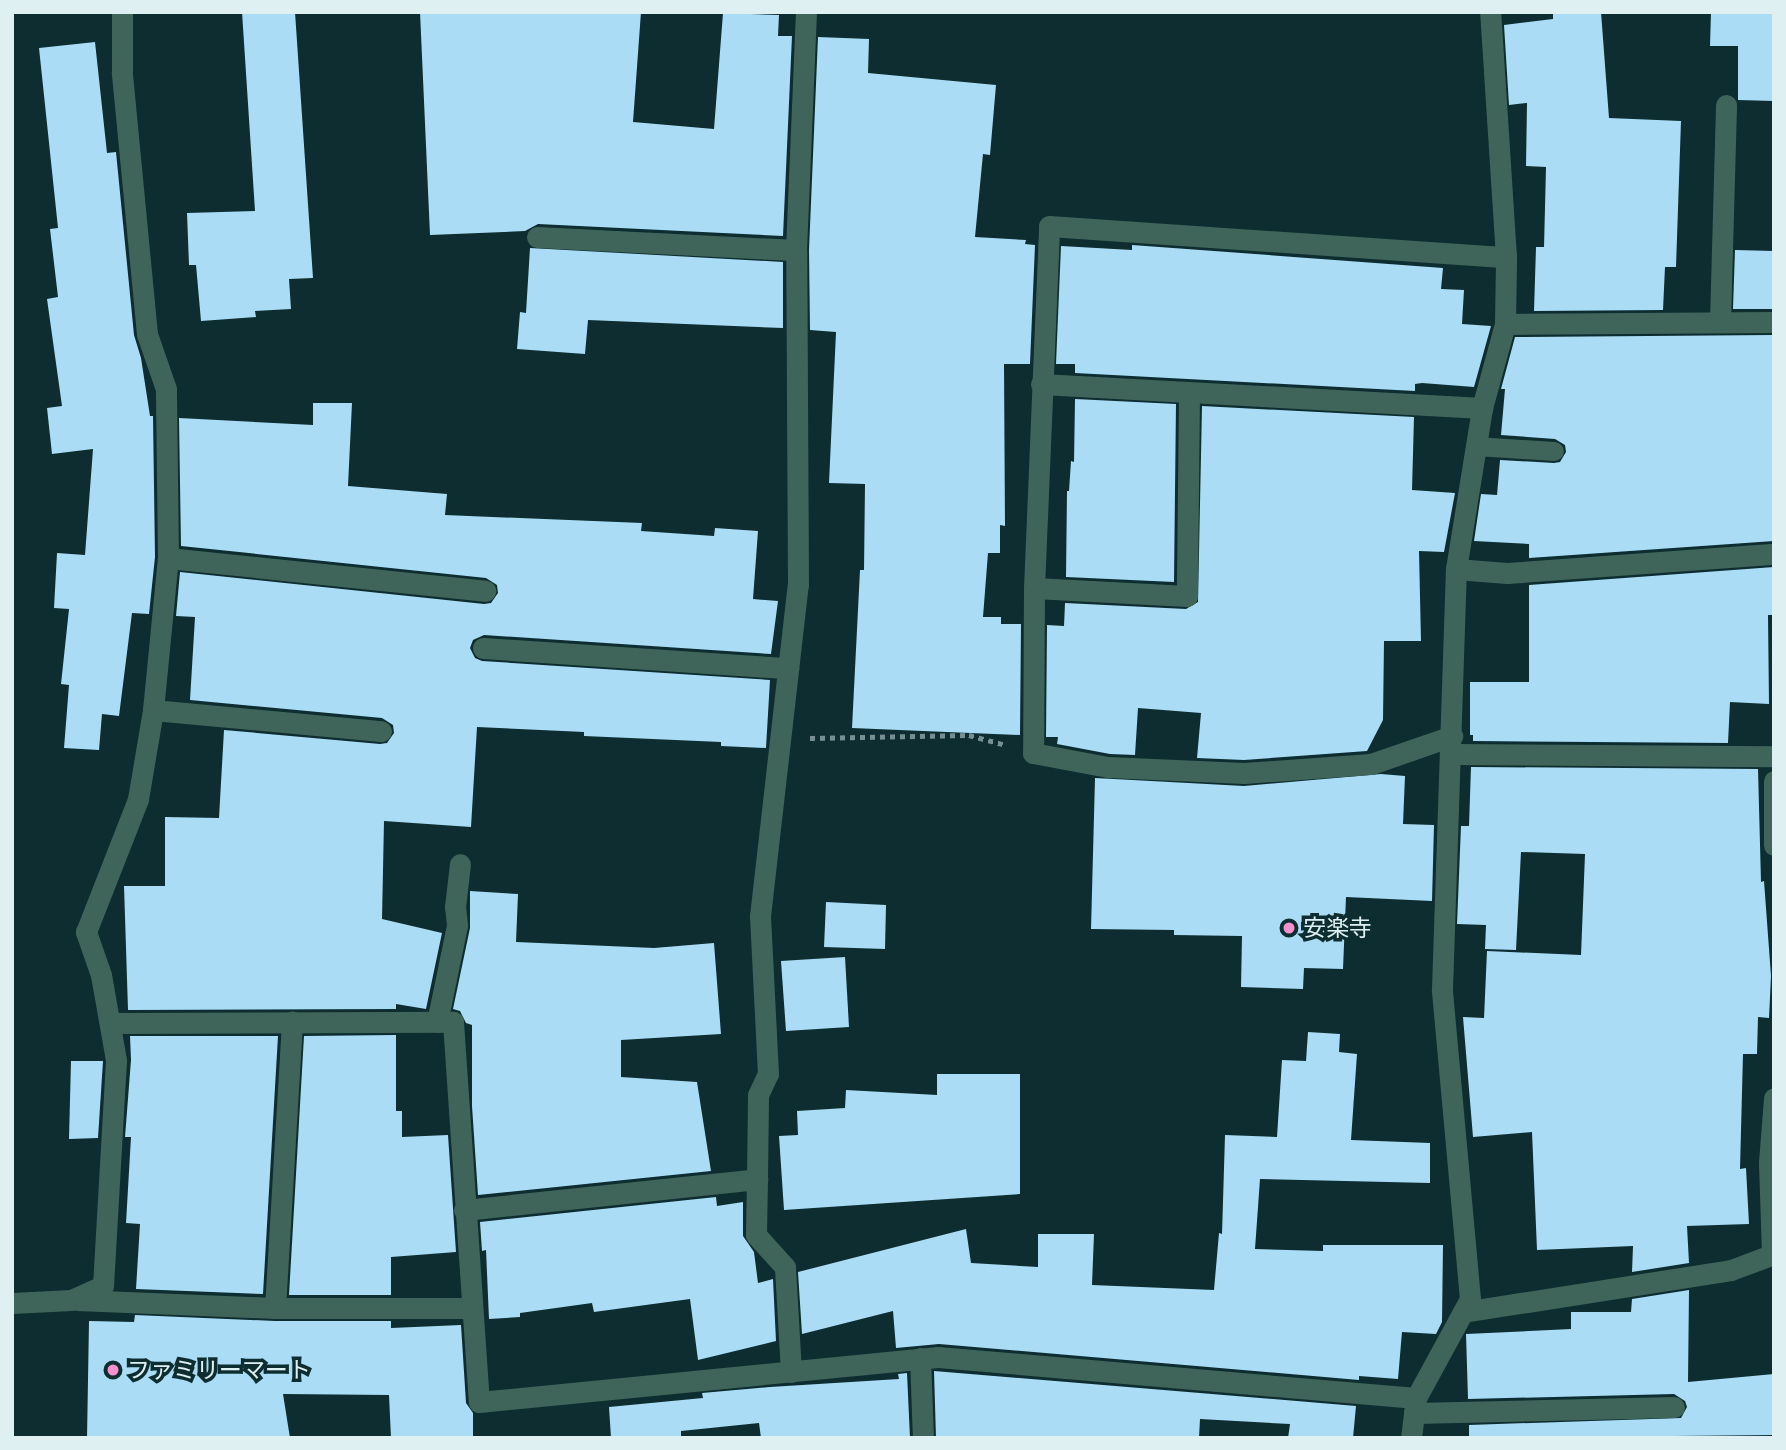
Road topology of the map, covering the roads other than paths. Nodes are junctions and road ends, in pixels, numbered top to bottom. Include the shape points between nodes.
1 (122, 12) edge
2 (806, 12) edge
3 (1490, 12) edge
4 (1726, 105) dead end
5 (537, 237) dead end
6 (796, 250) junction
7 (1506, 257) junction
8 (1720, 321) junction
9 (1774, 322) edge
10 (1504, 324) junction
11 (1041, 384) junction
12 (1189, 393) junction
13 (1482, 408) junction
14 (1475, 446) junction
15 (1554, 451) dead end
16 (1774, 554) edge
17 (168, 558) junction
18 (1455, 569) junction
19 (1034, 588) junction
20 (485, 591) dead end
21 (483, 648) dead end
22 (788, 668) junction
23 (153, 710) junction
24 (381, 731) dead end
25 (1452, 745) junction
26 (1774, 756) edge
27 (1774, 781) edge
28 (1774, 845) edge
29 (460, 864) dead end
30 (292, 1022) junction
31 (437, 1022) junction
32 (111, 1023) junction
33 (1774, 1098) edge
34 (757, 1179) junction
35 (464, 1210) junction
36 (1773, 1254) edge
37 (71, 1300) junction
38 (12, 1303) edge
39 (275, 1308) junction
40 (471, 1308) junction
41 (1463, 1312) junction
42 (920, 1358) junction
43 (791, 1372) junction
44 (1415, 1405) junction
45 (1674, 1407) dead end
46 (923, 1438) edge
47 (1411, 1438) edge

1 - 17 street via 122,72 148,334 166,388
2 - 6 street
3 - 7 street
4 - 8 street
5 - 6 street
6 - 22 street via 798,585
7 - 10 street
7 - 11 street via 1049,226
8 - 9 street
8 - 10 street
10 - 13 street
11 - 12 street
11 - 19 street
12 - 13 street
12 - 19 street via 1187,596
13 - 14 street
14 - 15 lane
14 - 18 street
16 - 18 street via 1507,573
17 - 20 street
17 - 23 street
18 - 25 street
19 - 25 street via 1033,753 1108,767 1244,773 1371,764
21 - 22 street
22 - 34 street via 760,916 768,1074 758,1095
23 - 24 street
23 - 32 street via 138,799 86,932
25 - 26 street
25 - 41 street via 1442,989 1470,1299
27 - 28 street
29 - 31 street via 457,925
30 - 31 street
30 - 32 street
30 - 39 street
31 - 35 street via 453,1022
32 - 37 street via 116,1060 103,1286
33 - 36 street via 1769,1161
34 - 35 street
34 - 43 street via 756,1235 785,1266
35 - 40 street
36 - 41 street via 1731,1270
37 - 38 street
37 - 39 street
39 - 40 street
40 - 43 street via 479,1402
41 - 44 street
42 - 43 street
42 - 44 street via 1030,1364
42 - 46 street
44 - 45 street
44 - 47 street

